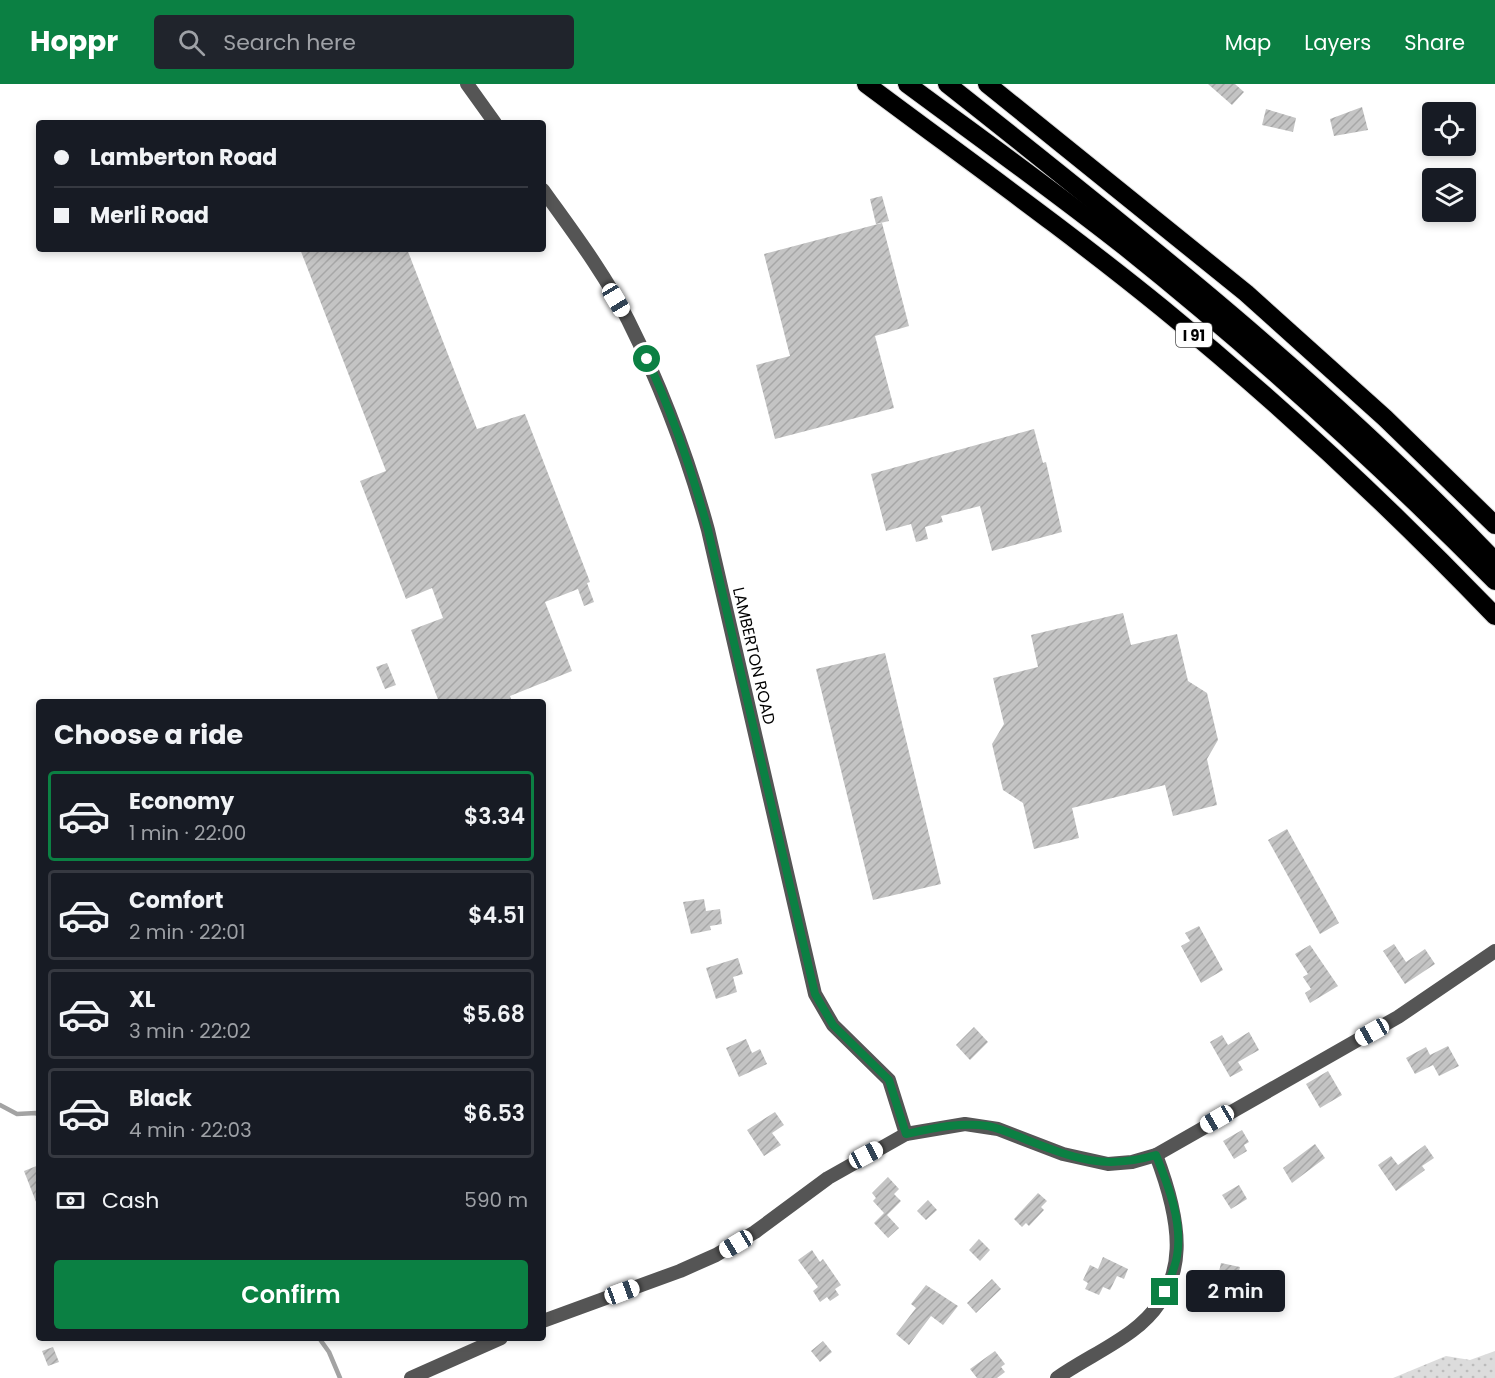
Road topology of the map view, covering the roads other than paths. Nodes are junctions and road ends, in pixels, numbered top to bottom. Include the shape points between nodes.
1 (467, 84) edge
2 (866, 84) edge
3 (907, 84) edge
4 (948, 84) edge
5 (987, 84) edge
6 (493, 120) edge
7 (546, 194) edge
8 (1495, 525) edge
9 (1495, 561) edge
10 (1495, 581) edge
11 (1495, 616) edge
12 (1495, 951) edge
13 (906, 1134) junction
14 (1156, 1155) junction
15 (546, 1320) edge
16 (493, 1341) edge
17 (411, 1378) edge
18 (1057, 1378) edge

1 - 6 street
2 - 11 highway, I 91 via 1079,242 1213,350 1353,475
3 - 10 highway via 1085,216 1238,341 1356,445
4 - 9 highway via 1250,328 1372,439
5 - 8 highway via 1246,293 1385,418
7 - 13 street, LAMBERTON ROAD via 627,318 666,400 708,530 815,994 833,1025 889,1080
12 - 14 street via 1398,1017
13 - 14 street via 965,1124 998,1129 1063,1154 1108,1164
13 - 15 street via 828,1178 755,1232 716,1255
14 - 18 street via 1179,1236 1177,1258 1165,1292 1132,1331
16 - 17 street

